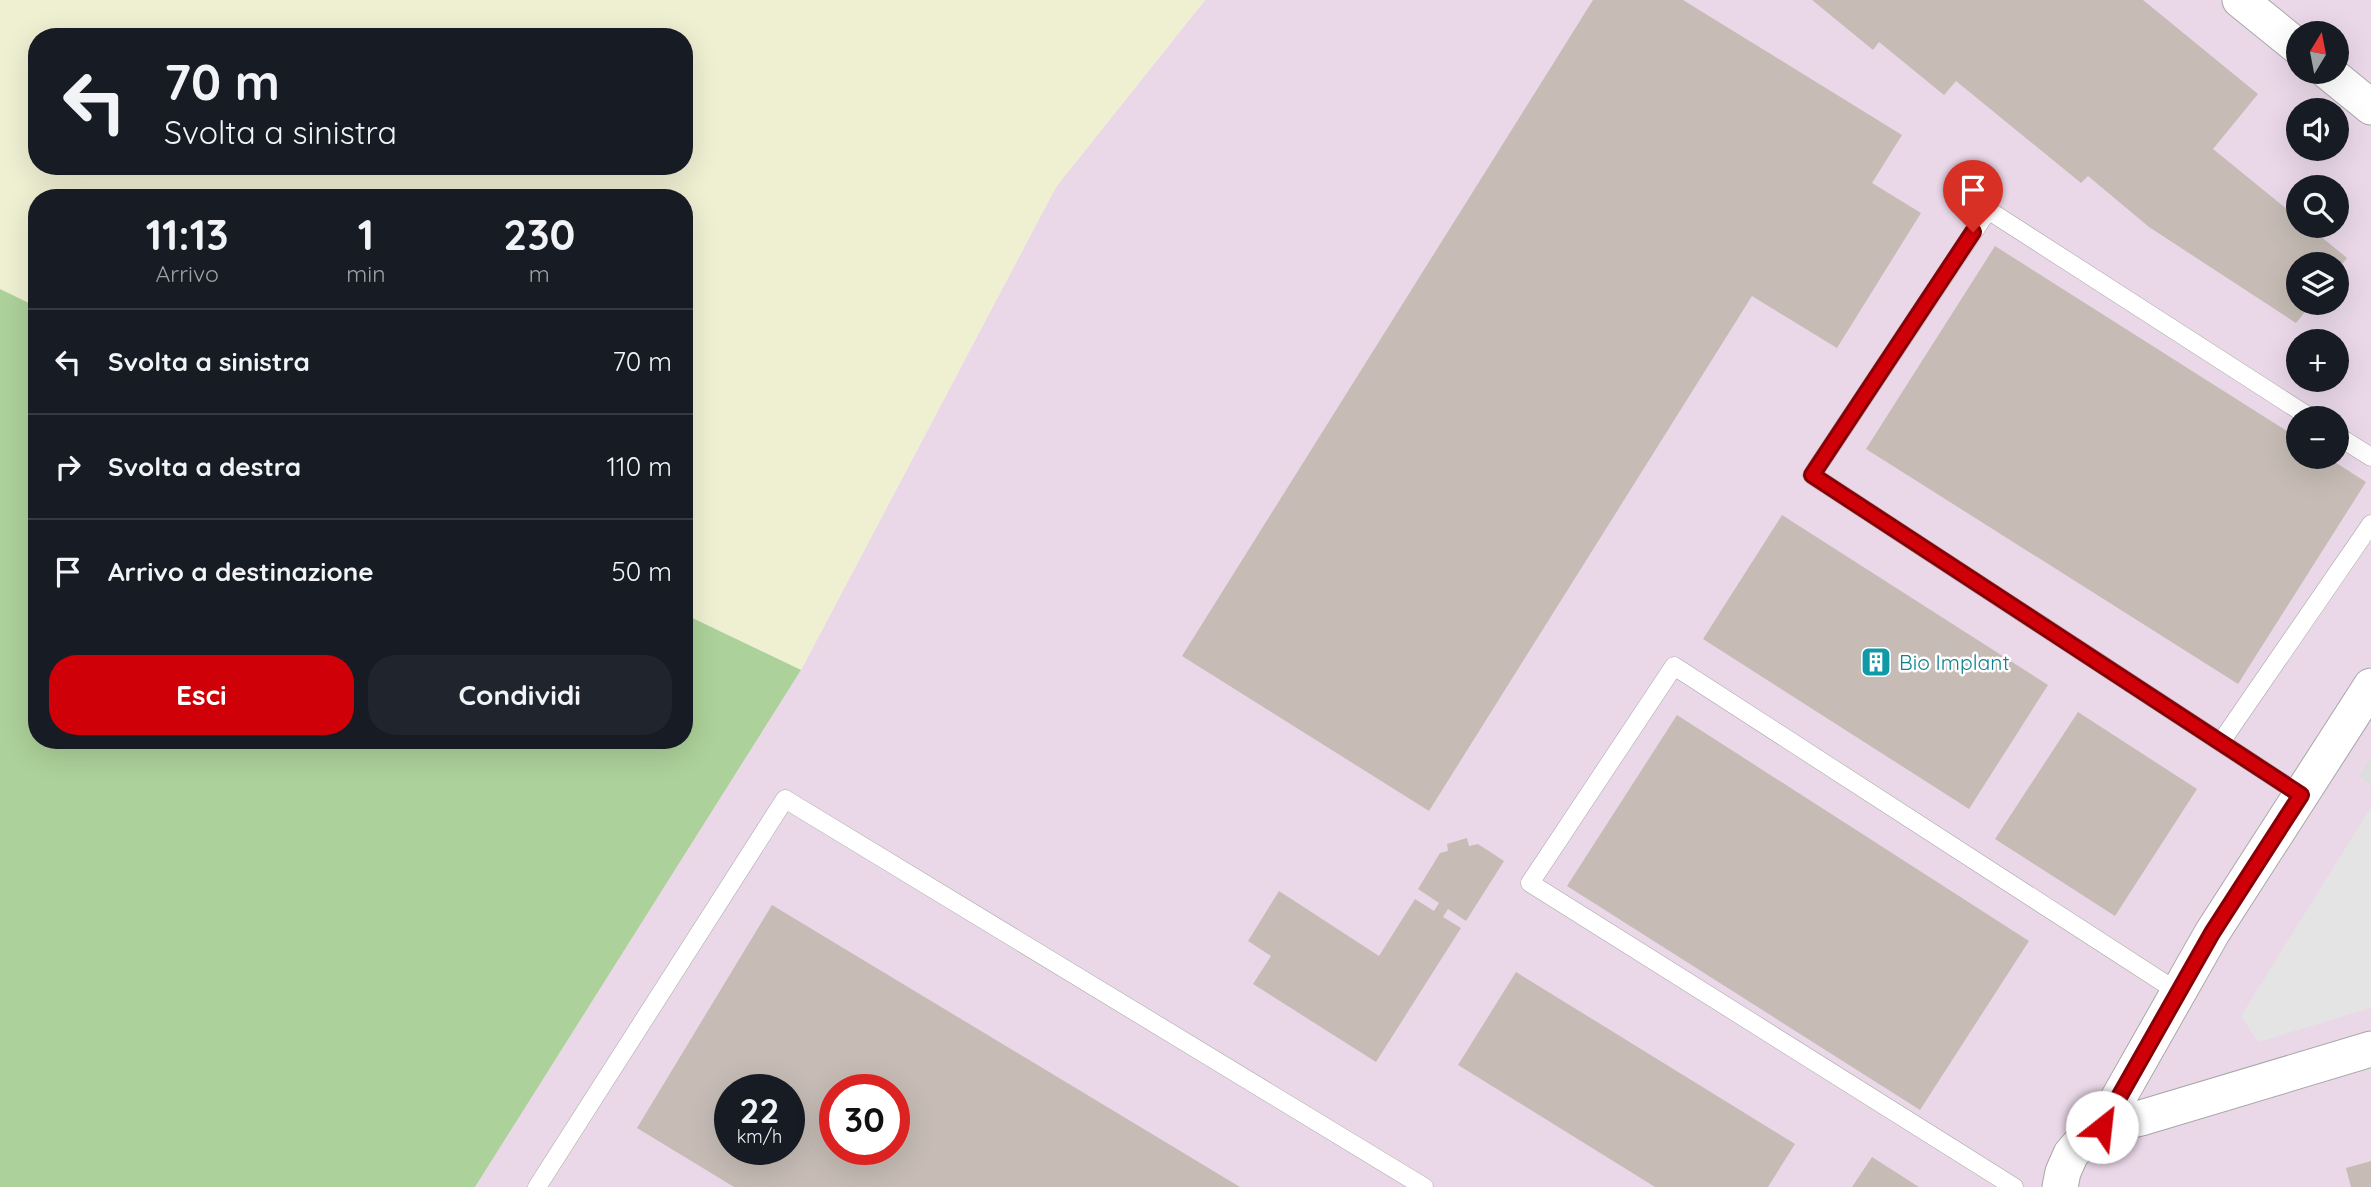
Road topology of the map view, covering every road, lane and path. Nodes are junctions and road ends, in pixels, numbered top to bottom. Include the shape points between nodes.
1 (2240, 0) edge
2 (2286, 37) edge
3 (2343, 84) edge
4 (2371, 107) edge
5 (2292, 406) edge
6 (2349, 443) edge
7 (2371, 457) edge
8 (2371, 524) edge
9 (2371, 685) edge
10 (2221, 742) junction
11 (2301, 795) junction
12 (2178, 992) junction
13 (2371, 1049) edge
14 (2102, 1127) junction
15 (537, 1187) edge
16 (1424, 1187) edge
17 (2014, 1187) edge
18 (2060, 1187) edge

1 - 2 street
3 - 4 street
5 - 10 lane via 1988,210 1812,475
6 - 7 lane
8 - 10 lane
9 - 11 street
10 - 11 lane
11 - 12 street
12 - 14 street
12 - 17 lane via 1674,666 1530,883
13 - 14 street
14 - 18 street via 2071,1154
15 - 16 lane via 785,799

